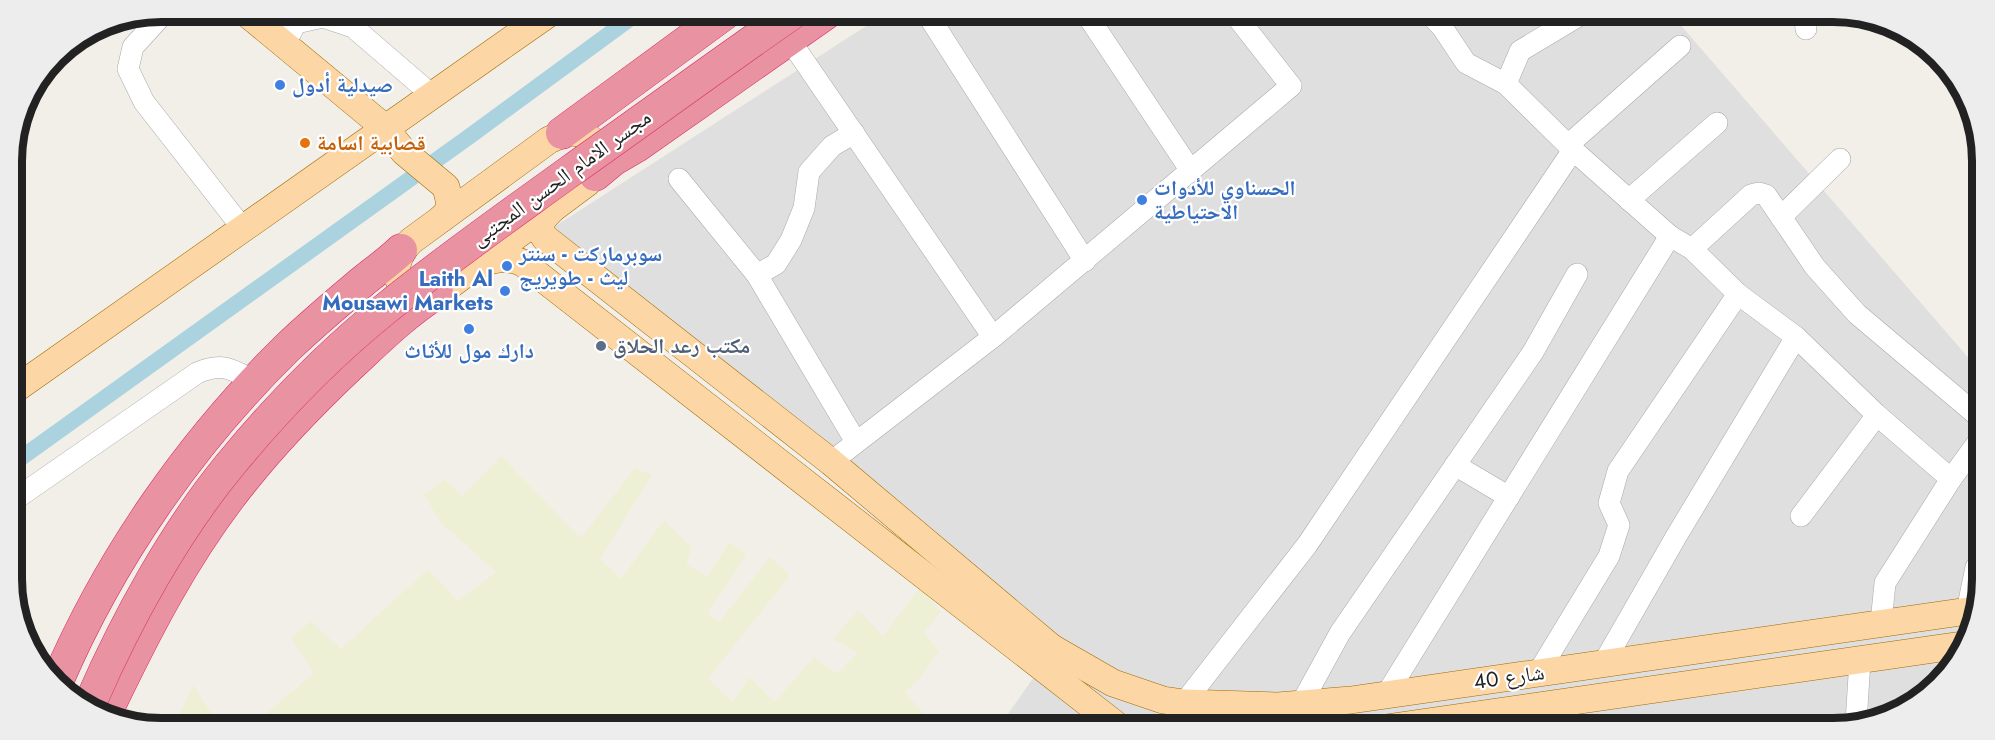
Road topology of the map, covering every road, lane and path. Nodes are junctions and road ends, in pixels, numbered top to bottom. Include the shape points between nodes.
1 (258, 22) edge
2 (300, 22) edge
3 (339, 22) edge
4 (537, 22) edge
5 (713, 22) edge
6 (749, 22) edge
7 (932, 22) edge
8 (1092, 22) edge
9 (1241, 22) edge
10 (1437, 22) edge
11 (1568, 22) edge
12 (155, 23) edge
13 (791, 26) edge
14 (285, 44) junction
15 (1680, 46) dead end
16 (1506, 84) junction
17 (432, 95) junction
18 (602, 104) junction
19 (1717, 123) dead end
20 (384, 127) junction
21 (562, 133) junction
22 (854, 134) junction
23 (637, 146) junction
24 (1570, 147) junction
25 (1840, 159) dead end
26 (1191, 171) junction
27 (501, 175) junction
28 (595, 175) junction
29 (679, 179) dead end
30 (451, 180) junction
31 (1629, 200) junction
32 (553, 208) junction
33 (1781, 217) junction
34 (441, 219) junction
35 (244, 230) junction
36 (1670, 237) junction
37 (1692, 249) junction
38 (401, 250) junction
39 (1085, 261) junction
40 (473, 267) junction
41 (1577, 274) dead end
42 (757, 275) junction
43 (365, 279) junction
44 (437, 293) junction
45 (1738, 294) junction
46 (397, 324) junction
47 (993, 337) junction
48 (1796, 337) junction
49 (254, 381) junction
50 (22, 384) edge
51 (1972, 411) edge
52 (1877, 415) junction
53 (856, 442) junction
54 (1972, 450) edge
55 (831, 462) junction
56 (1455, 465) junction
57 (1951, 479) junction
58 (22, 494) edge
59 (1509, 497) junction
60 (1801, 516) dead end
61 (1969, 610) edge
62 (1881, 623) junction
63 (1052, 648) junction
64 (1954, 648) edge
65 (1860, 660) junction
66 (1603, 664) junction
67 (1538, 673) junction
68 (82, 693) edge
69 (84, 694) edge
70 (84, 694) edge
71 (85, 695) edge
72 (1386, 695) junction
73 (1184, 702) junction
74 (1301, 704) junction
75 (1856, 715) edge
76 (1559, 716) edge
77 (1107, 717) edge
78 (1110, 717) edge
79 (1542, 717) edge

1 - 14 main road
2 - 14 street via 296,23
3 - 17 street via 353,27
4 - 17 main road
5 - 18 highway
6 - 69 highway, مجسر الامام الحسن المجتبى via 440,246 362,309 269,395 224,448 155,544 112,616
7 - 39 street
8 - 26 street
9 - 26 street via 1291,86
10 - 16 street via 1466,63
11 - 16 street via 1520,51
12 - 35 street via 133,47 128,69 144,102
13 - 22 street
13 - 23 highway
13 - 70 highway, مجسر الامام الحسن المجتبى, bridge via 458,251 382,311 317,371 227,469 185,528
14 - 20 main road
15 - 24 street
16 - 24 street
17 - 20 main road
18 - 21 highway
18 - 23 highway via 597,123 602,135 617,146
19 - 31 street
20 - 30 main road
20 - 35 main road
21 - 27 main road
21 - 28 main road via 580,133 594,143 600,161
22 - 42 street via 832,146 809,172 804,208 791,240 776,264
22 - 47 street
23 - 28 highway
24 - 31 street
24 - 73 street via 1307,545
25 - 33 street
26 - 39 street
27 - 30 main road via 490,180
27 - 34 main road
28 - 32 main road
29 - 42 street
30 - 34 main road via 450,204
31 - 36 street
32 - 40 main road
32 - 55 main road via 541,221 545,238
33 - 37 street via 1766,195 1752,195
33 - 51 street via 1815,267 1857,314
34 - 38 main road
35 - 50 main road
36 - 37 street
36 - 59 street
37 - 45 street
38 - 43 highway
38 - 44 main road via 396,270 404,287 416,294
39 - 47 street
40 - 44 main road
40 - 77 main road via 503,257 523,263
41 - 56 street via 1533,352
42 - 53 street
43 - 46 highway via 383,279 398,290 403,307
43 - 49 highway
44 - 46 highway
45 - 48 street
45 - 67 street via 1618,471 1610,503 1619,525 1609,556
46 - 71 highway via 274,443 242,481 161,604
47 - 53 street
48 - 52 street
48 - 66 street
49 - 58 street via 223,366 197,373
49 - 68 highway via 200,444 138,533 88,617
52 - 57 street
52 - 60 street
53 - 55 street
54 - 57 street
55 - 63 main road
56 - 59 street
56 - 74 street via 1340,633
57 - 62 street via 1885,583
59 - 72 street
61 - 62 main road, شارع 40
62 - 66 main road, شارع 40
63 - 73 main road, شارع 40 via 1113,683 1143,695
63 - 78 main road
64 - 65 main road, شارع 40
65 - 75 street
65 - 76 main road, شارع 40
66 - 67 main road, شارع 40
67 - 72 main road, شارع 40
72 - 74 main road, شارع 40
73 - 74 main road, شارع 40
76 - 79 main road, شارع 40

